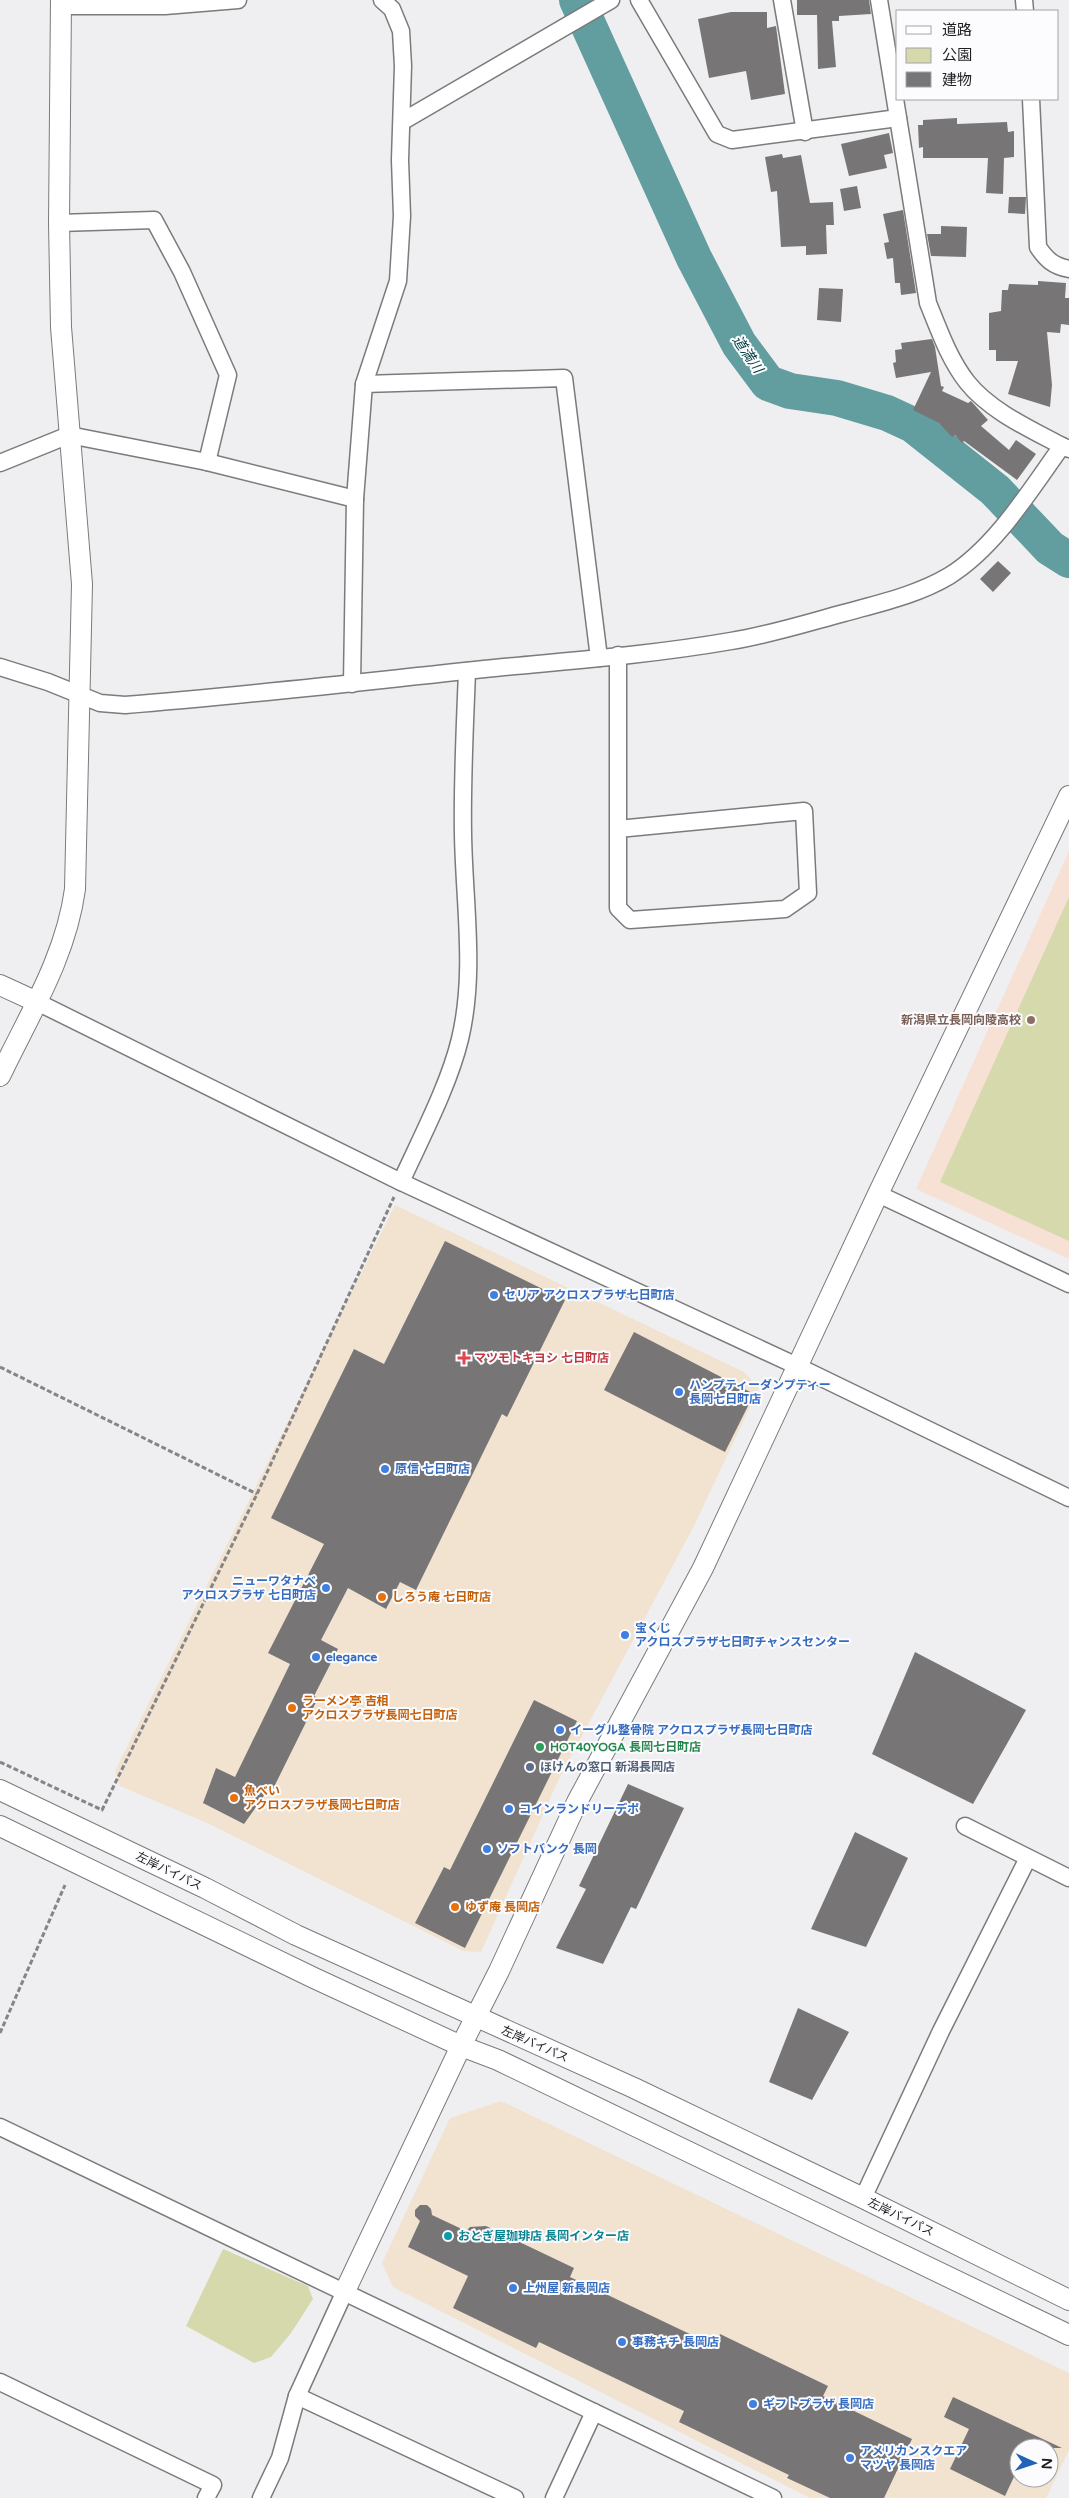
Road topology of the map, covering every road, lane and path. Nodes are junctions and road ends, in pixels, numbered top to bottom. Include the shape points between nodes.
1 (238, 0) edge
2 (383, 0) edge
3 (611, 0) edge
4 (639, 0) edge
5 (782, 0) edge
6 (879, 0) edge
7 (61, 3) edge
8 (1031, 100) edge
9 (898, 118) junction
10 (403, 121) junction
11 (805, 132) junction
12 (59, 223) junction
13 (1069, 269) edge
14 (364, 384) junction
15 (69, 435) junction
16 (1065, 447) edge
17 (207, 462) junction
18 (0, 463) edge
19 (355, 500) junction
20 (618, 655) junction
21 (599, 658) junction
22 (0, 667) edge
23 (467, 671) junction
24 (352, 684) junction
25 (81, 697) junction
26 (1069, 796) edge
27 (618, 829) junction
28 (0, 985) edge
29 (37, 1002) junction
30 (0, 1076) edge
31 (401, 1182) junction
32 (878, 1194) junction
33 (1069, 1284) edge
34 (797, 1366) junction
35 (0, 1367) edge
36 (257, 1494) junction
37 (1069, 1498) edge
38 (0, 1762) edge
39 (0, 1790) edge
40 (0, 1826) edge
41 (966, 1826) dead end
42 (1028, 1858) junction
43 (1069, 1878) edge
44 (65, 1885) dead end
45 (475, 2018) junction
46 (0, 2033) edge
47 (461, 2046) junction
48 (0, 2127) edge
49 (863, 2198) junction
50 (345, 2291) junction
51 (1069, 2300) edge
52 (1069, 2335) edge
53 (0, 2382) edge
54 (297, 2396) junction
55 (594, 2412) junction
56 (206, 2498) edge
57 (261, 2498) edge
58 (515, 2498) edge
59 (554, 2498) edge
60 (773, 2498) edge

1 - 7 street via 165,6
2 - 10 street via 392,9 401,30
3 - 10 street
4 - 11 street via 716,134 732,140
5 - 11 street
6 - 9 street
7 - 12 street
8 - 13 street via 1038,246 1046,260
9 - 11 street
9 - 16 street via 928,303 947,348 967,382 991,405
10 - 14 street via 398,281
12 - 15 street via 61,327
12 - 17 street via 154,220 182,272 228,375
14 - 19 street
14 - 21 street via 564,378
15 - 17 street
15 - 18 street
15 - 25 street via 82,584
16 - 20 street via 980,552 936,583 898,598 773,632 732,641
17 - 19 street
19 - 24 street
20 - 21 street
20 - 27 street
21 - 23 street
22 - 25 street via 48,682
23 - 24 street
23 - 31 street via 463,833 468,966 466,1001 460,1039 449,1073
24 - 25 street via 125,704 100,703
25 - 29 street via 72,911 53,968
26 - 32 street
27 - 27 street via 618,908 630,920 785,910 808,893 804,811
28 - 29 street
29 - 30 street
29 - 31 street
31 - 34 street
31 - 36 path
32 - 33 street
32 - 34 street
34 - 37 street
34 - 45 street via 703,1568 577,1802
35 - 36 path
36 - 38 path via 102,1810
39 - 45 street, 左岸バイパス via 296,1935
40 - 47 street
41 - 42 street
42 - 43 street
42 - 49 street via 941,2031
44 - 46 path
45 - 47 street
45 - 49 street, 左岸バイパス via 634,2088
47 - 50 street
47 - 52 street via 498,2060
48 - 50 street
49 - 51 street, 左岸バイパス
50 - 54 street
50 - 55 street
53 - 56 street via 213,2485
54 - 57 street via 280,2458
54 - 58 street
55 - 59 street
55 - 60 street

